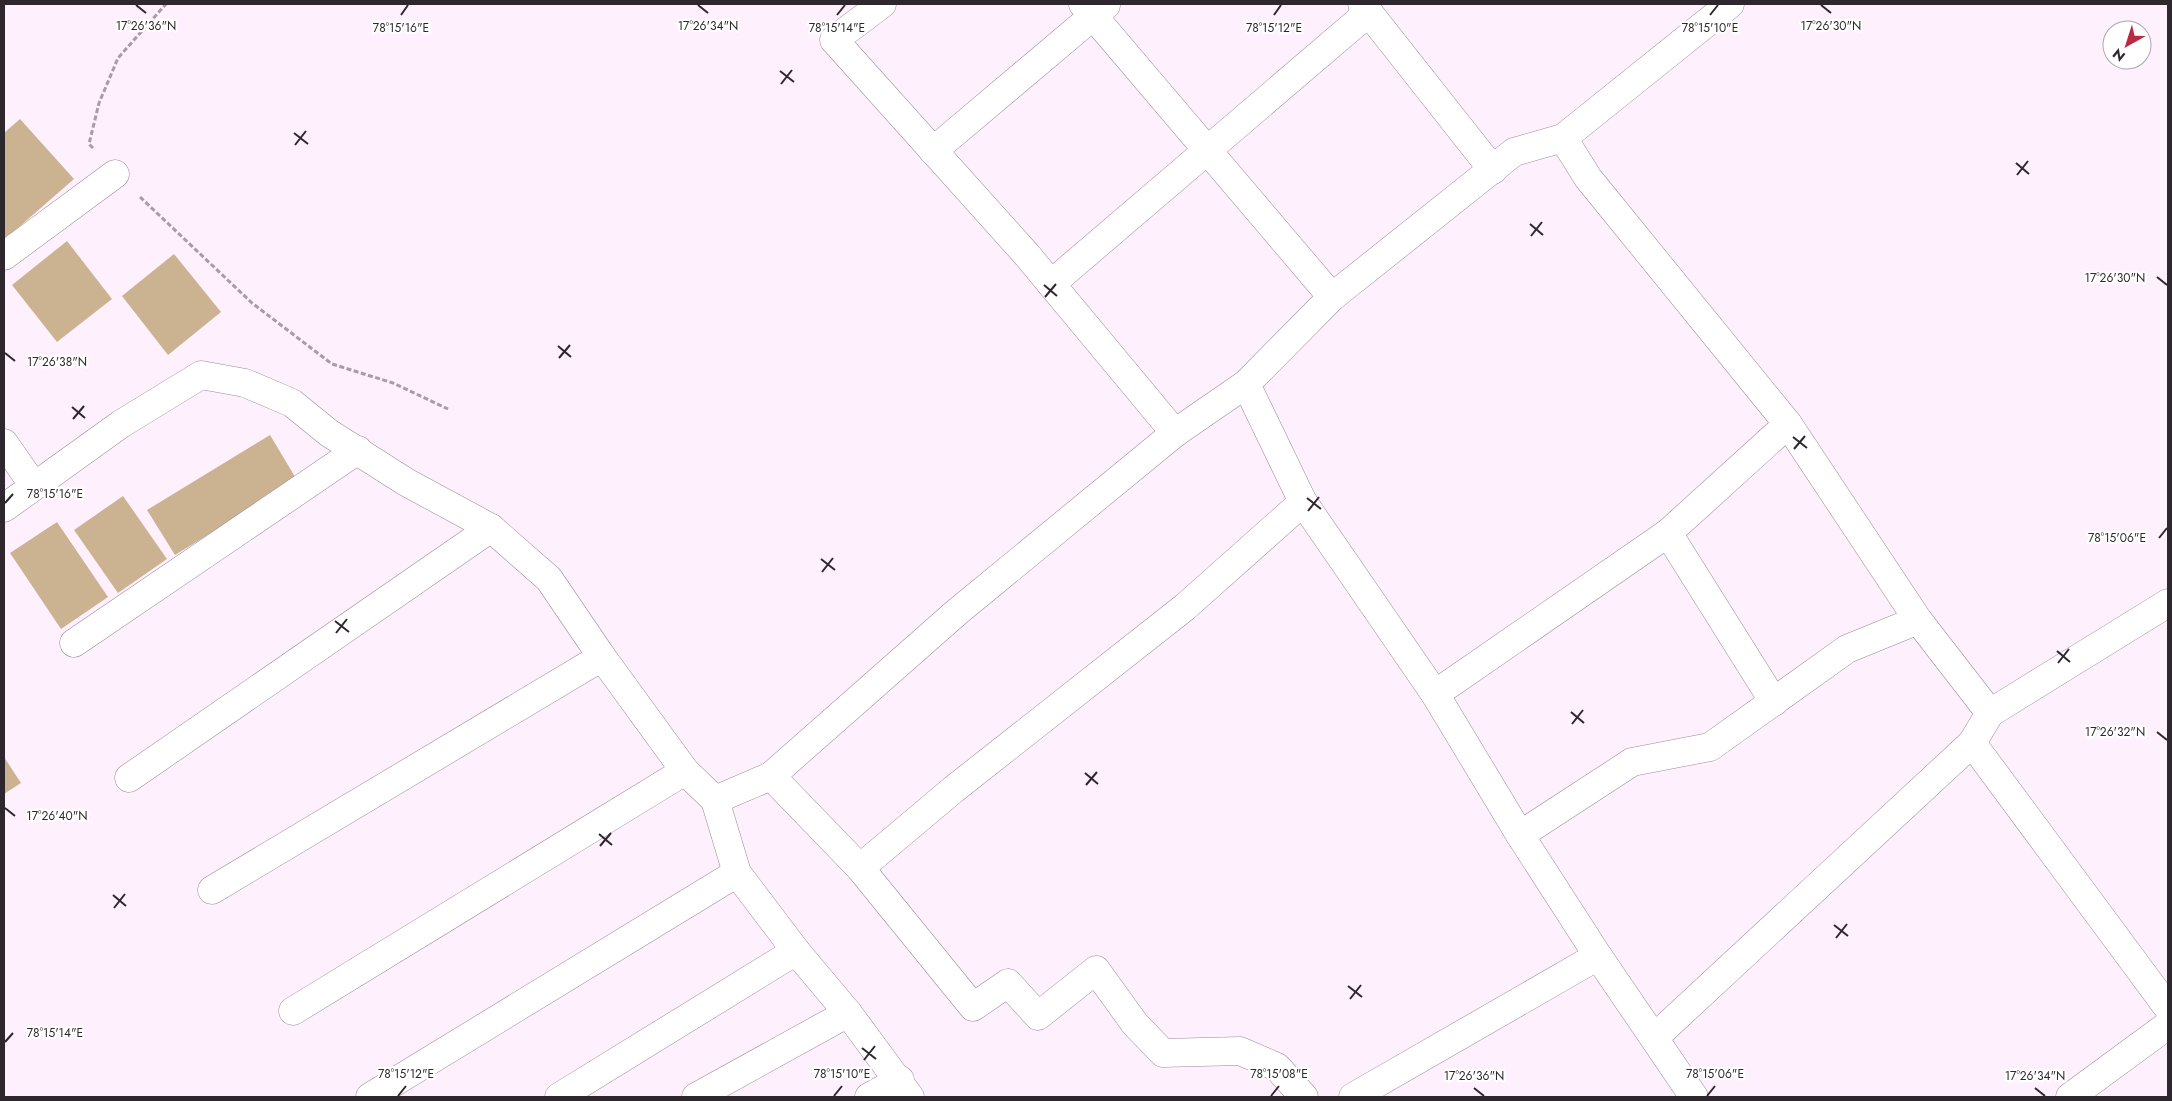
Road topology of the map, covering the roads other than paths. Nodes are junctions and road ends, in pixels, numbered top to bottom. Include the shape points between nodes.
1 (882, 4) edge
2 (1730, 4) edge
3 (1094, 8) edge
4 (1365, 8) edge
5 (1563, 138) junction
6 (933, 151) junction
7 (1208, 151) junction
8 (1493, 170) junction
9 (115, 174) road end
10 (8, 257) edge
11 (1051, 284) junction
12 (1332, 297) junction
13 (1246, 384) junction
14 (1788, 424) junction
15 (1175, 432) junction
16 (4, 443) edge
17 (358, 450) junction
18 (34, 486) junction
19 (1302, 502) junction
20 (4, 508) edge
21 (491, 528) junction
22 (1668, 534) junction
23 (2168, 603) edge
24 (1918, 620) junction
25 (74, 643) dead end
26 (602, 656) junction
27 (1435, 694) junction
28 (1774, 702) junction
29 (1990, 713) junction
30 (1972, 743) junction
31 (685, 771) junction
32 (771, 776) junction
33 (129, 778) dead end
34 (715, 800) junction
35 (1520, 835) junction
36 (860, 868) junction
37 (737, 873) junction
38 (212, 890) dead end
39 (796, 951) junction
40 (1598, 956) junction
41 (2168, 1008) edge
42 (292, 1011) dead end
43 (848, 1014) junction
44 (2168, 1025) edge
45 (1655, 1037) junction
46 (905, 1089) edge
47 (370, 1097) edge
48 (559, 1097) edge
49 (696, 1097) edge
50 (869, 1097) edge
51 (1304, 1097) edge
52 (1353, 1097) edge
53 (1694, 1097) edge
54 (2070, 1097) edge

1 - 6 street via 834,40
2 - 5 street
3 - 6 street
3 - 7 street
4 - 7 street
4 - 8 street
5 - 8 street via 1514,152
5 - 14 street via 1588,178
6 - 11 street
7 - 11 street
7 - 12 street
8 - 12 street
9 - 10 street
11 - 15 street
12 - 13 street
13 - 15 street
13 - 19 street
14 - 22 street
14 - 24 street
15 - 32 street via 957,612
16 - 18 street
17 - 18 street via 329,433 292,403 245,383 201,375 121,424
17 - 21 street via 406,482
17 - 25 street
18 - 20 street
19 - 27 street
19 - 36 street via 1184,607 954,789
21 - 26 street via 549,579
21 - 33 street
22 - 27 street
22 - 28 street
23 - 29 street
24 - 28 street via 1847,649
24 - 29 street
26 - 31 street
26 - 38 street
27 - 35 street
28 - 35 street via 1710,747 1632,762
29 - 30 street
30 - 41 street
30 - 45 street
31 - 34 street
31 - 42 street
32 - 34 street
32 - 36 street
34 - 37 street
35 - 40 street
36 - 51 street via 973,1007 1008,983 1038,1016 1096,970 1135,1024 1163,1053 1240,1051 1277,1067
37 - 39 street
37 - 47 street
39 - 43 street
39 - 48 street
40 - 45 street
40 - 52 street
43 - 46 street
43 - 49 street
44 - 54 street
45 - 53 street
46 - 50 street

